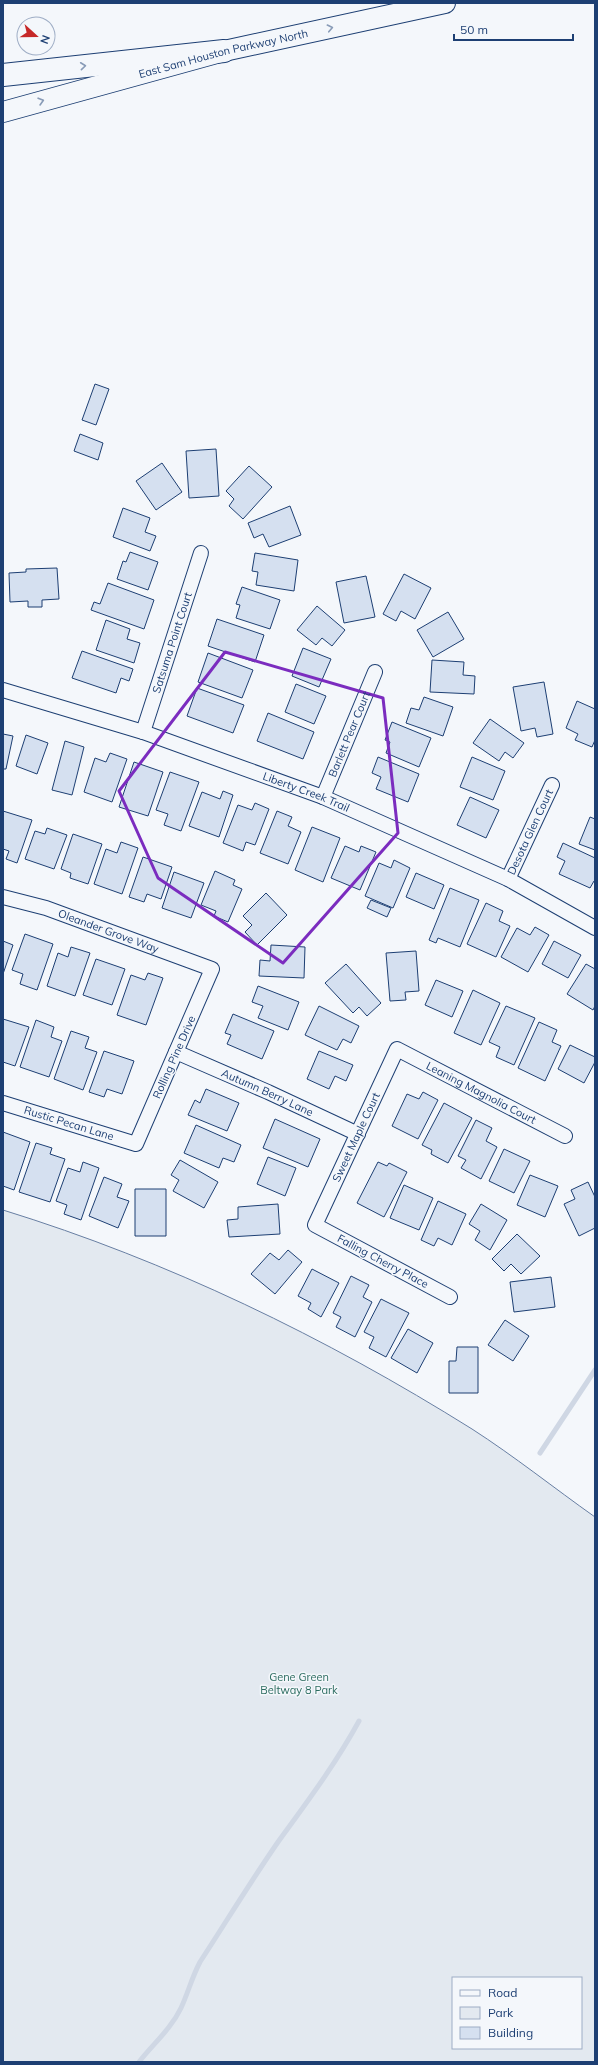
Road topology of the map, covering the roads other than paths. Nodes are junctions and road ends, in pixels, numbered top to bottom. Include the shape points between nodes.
1 (445, 3) edge
2 (224, 50) junction
3 (3, 76) edge
4 (3, 112) edge
5 (201, 553) dead end
6 (375, 672) dead end
7 (3, 690) edge
8 (143, 732) junction
9 (552, 785) dead end
10 (323, 797) junction
11 (508, 879) junction
12 (3, 897) edge
13 (595, 928) edge
14 (212, 969) joint
15 (397, 1049) joint
16 (176, 1052) junction
17 (3, 1102) edge
18 (358, 1134) junction
19 (565, 1136) dead end
20 (136, 1144) joint
21 (315, 1225) joint
22 (450, 1297) dead end

2 -> 1 main road, East Sam Houston Parkway North
3 -> 2 highway
4 -> 2 main road, East Sam Houston Parkway North
5 - 8 street, Satsuma Point Court
6 - 10 street, Barlett Pear Court
7 - 8 street, Liberty Creek Trail
8 - 10 street, Liberty Creek Trail
9 - 11 street, Desota Glen Court
10 - 11 street, Liberty Creek Trail
11 - 13 street, Liberty Creek Trail
12 - 14 street, Oleander Grove Way via 46,908
14 - 16 street, Rolling Pine Drive
15 - 18 street, Sweet Maple Court
15 - 19 street, Leaning Magnolia Court
16 - 18 street, Autumn Berry Lane
16 - 20 street, Rolling Pine Drive
17 - 20 street, Rustic Pecan Lane
18 - 21 street, Sweet Maple Court
21 - 22 street, Falling Cherry Place

